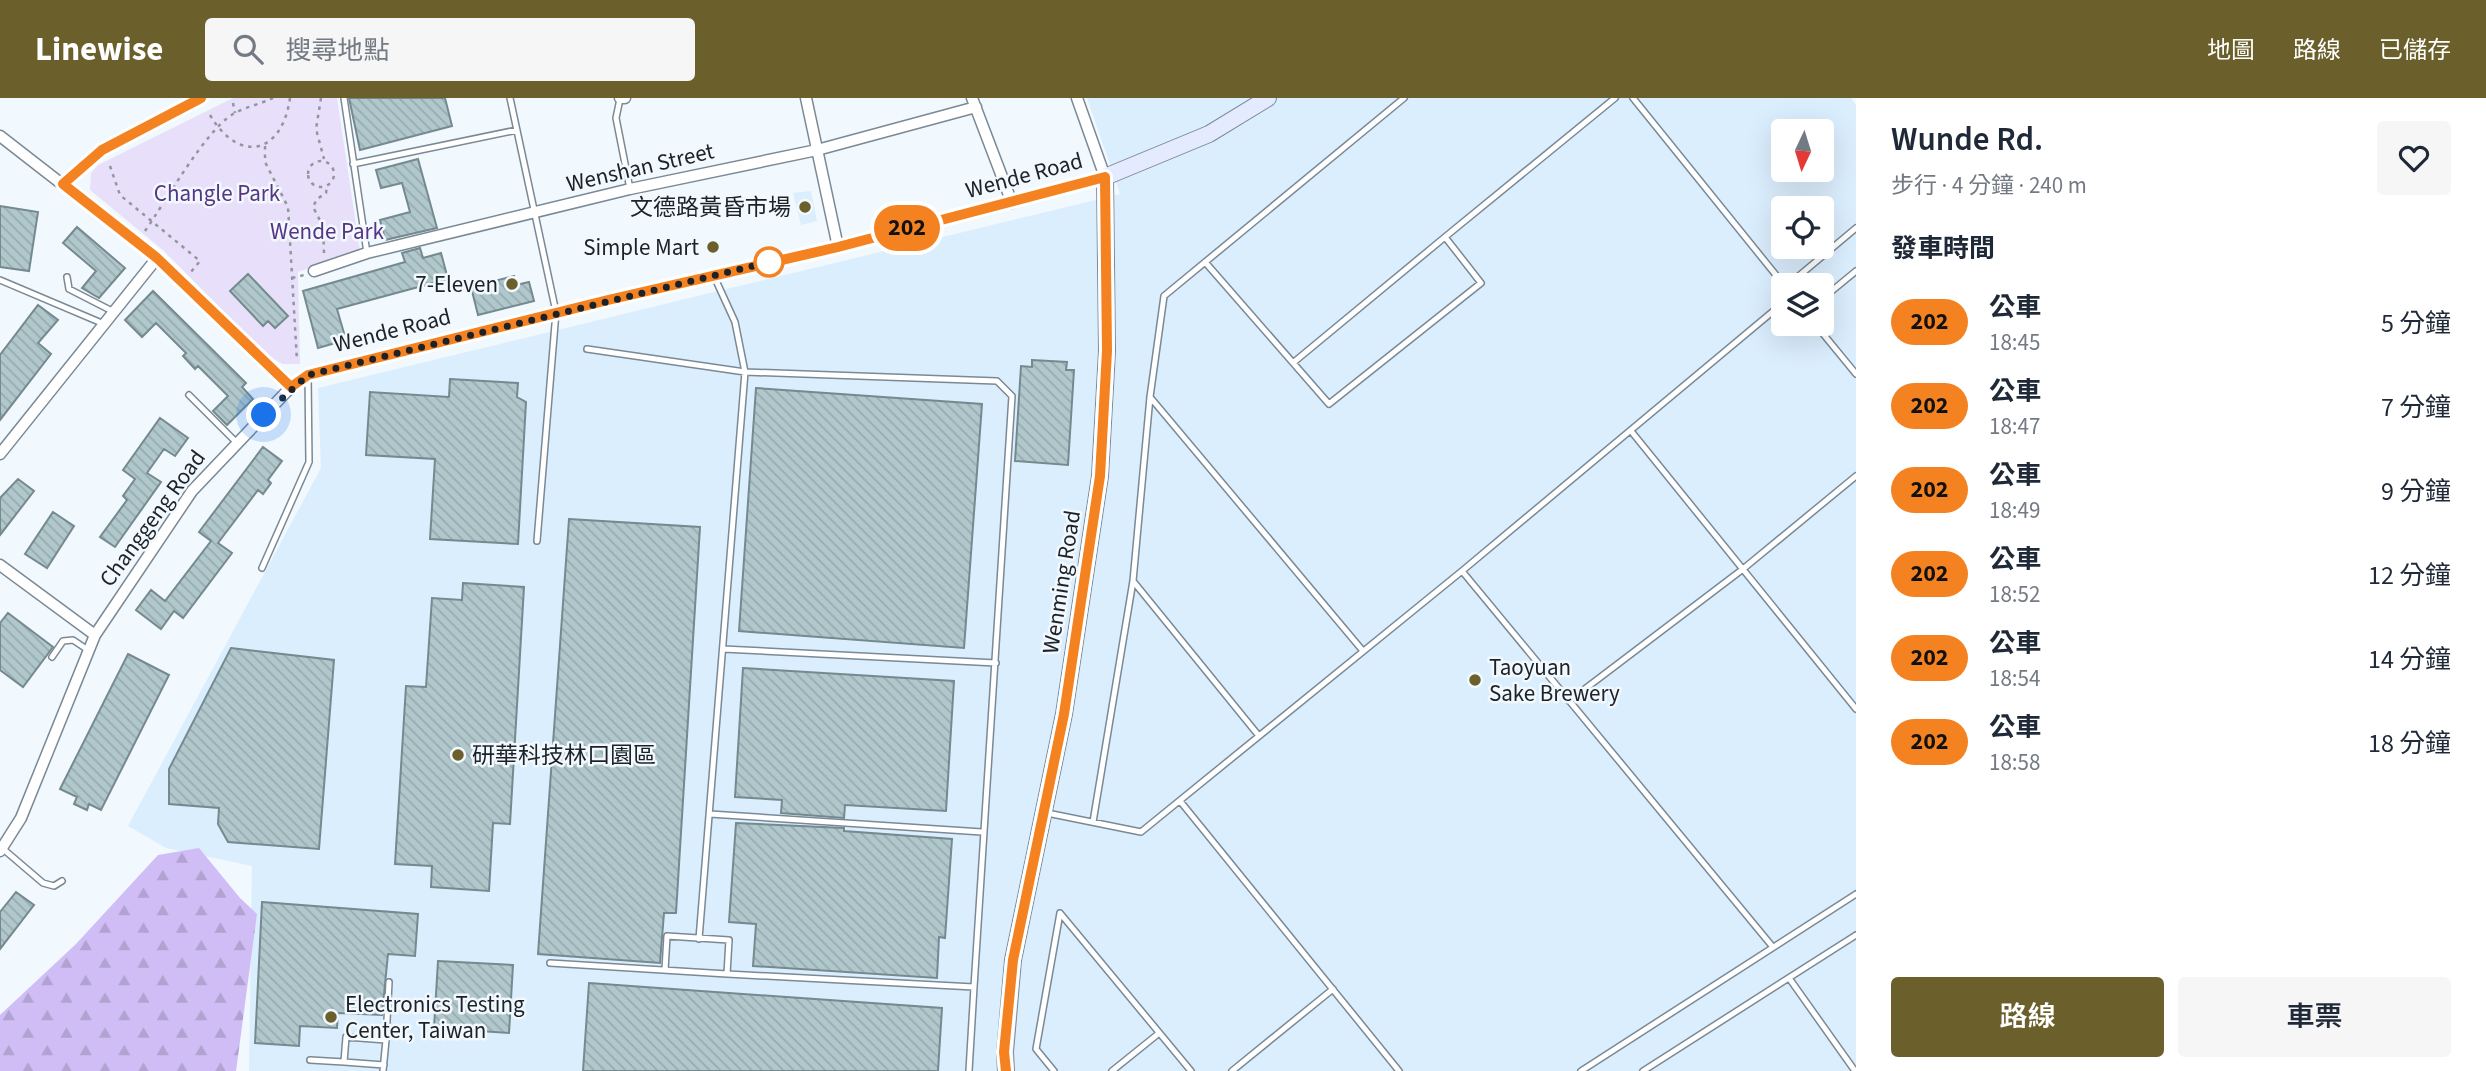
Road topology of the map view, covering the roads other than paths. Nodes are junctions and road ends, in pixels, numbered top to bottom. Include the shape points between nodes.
1 (201, 98) edge
2 (344, 98) edge
3 (510, 98) edge
4 (622, 98) edge
5 (806, 98) edge
6 (1077, 98) edge
7 (1268, 98) edge
8 (1404, 98) edge
9 (1615, 98) edge
10 (1633, 98) edge
11 (974, 102) edge
12 (517, 130) junction
13 (0, 136) edge
14 (817, 150) junction
15 (353, 164) junction
16 (1105, 177) junction
17 (63, 184) junction
18 (630, 189) junction
19 (1012, 203) junction
20 (535, 213) junction
21 (1856, 228) edge
22 (1445, 237) junction
23 (838, 247) junction
24 (368, 253) junction
25 (157, 258) junction
26 (1205, 262) junction
27 (314, 271) dead end
28 (1856, 271) edge
29 (1776, 273) edge
30 (1801, 273) edge
31 (713, 274) junction
32 (66, 277) dead end
33 (0, 280) edge
34 (1834, 289) edge
35 (114, 312) junction
36 (556, 312) junction
37 (1771, 313) edge
38 (104, 324) junction
39 (1825, 336) edge
40 (587, 349) dead end
41 (1294, 362) junction
42 (744, 372) junction
43 (1856, 374) edge
44 (308, 375) junction
45 (291, 387) junction
46 (189, 394) dead end
47 (1150, 397) junction
48 (1630, 431) junction
49 (236, 442) junction
50 (0, 454) edge
51 (1856, 476) edge
52 (537, 541) dead end
53 (1, 568) edge
54 (262, 568) dead end
55 (1743, 569) junction
56 (1462, 571) junction
57 (1133, 581) junction
58 (95, 635) junction
59 (723, 649) junction
60 (89, 650) junction
61 (1363, 651) junction
62 (52, 657) dead end
63 (996, 663) junction
64 (1569, 701) junction
65 (1856, 709) edge
66 (1259, 736) junction
67 (1180, 801) junction
68 (1044, 813) junction
69 (710, 814) junction
70 (1093, 822) junction
71 (982, 832) junction
72 (1, 849) edge
73 (62, 881) dead end
74 (1856, 894) edge
75 (1856, 935) edge
76 (699, 939) junction
77 (1772, 946) junction
78 (550, 963) dead end
79 (665, 970) junction
80 (727, 974) junction
81 (1788, 978) junction
82 (389, 982) dead end
83 (974, 988) junction
84 (1333, 989) junction
85 (1158, 1034) junction
86 (386, 1040) junction
87 (310, 1060) dead end
88 (344, 1062) junction
89 (384, 1068) edge
90 (969, 1071) edge
91 (1006, 1071) edge
92 (1054, 1071) edge
93 (1112, 1071) edge
94 (1191, 1071) edge
95 (1232, 1071) edge
96 (1399, 1071) edge
97 (1581, 1071) edge
98 (1643, 1071) edge
99 (1854, 1071) edge

1 - 17 street via 102,150
2 - 15 lane
3 - 12 lane
4 - 18 lane via 617,118
5 - 14 street
6 - 16 street, Wenming Road
7 - 16 street, Wende Road via 1209,134
8 - 26 lane
9 - 22 lane
10 - 29 lane
11 - 14 street, Wenshan Street
11 - 19 street
12 - 15 lane
12 - 20 lane
13 - 17 street
14 - 18 street, Wenshan Street
14 - 23 street
15 - 24 lane
16 - 19 street, Wende Road
16 - 68 street, Wenming Road via 1107,351 1100,476 1064,714
17 - 25 street
18 - 20 street, Wenshan Street
19 - 23 street, Wende Road
20 - 24 street, Wenshan Street
20 - 36 lane
21 - 30 lane
22 - 41 lane
22 - 41 lane via 1481,283 1329,404
23 - 31 street, Wende Road
24 - 27 street, Wenshan Street
25 - 35 street
25 - 45 street
26 - 41 lane
26 - 47 lane via 1164,296
28 - 34 lane
31 - 36 street, Wende Road
31 - 42 lane via 735,322
32 - 35 lane via 69,289
33 - 38 lane
35 - 38 street
36 - 44 street, Wende Road
36 - 52 lane
37 - 48 lane
38 - 50 street
39 - 43 lane
40 - 42 lane
42 - 59 lane
42 - 63 lane via 997,380 1012,396
44 - 45 street, Wende Road
44 - 54 lane via 309,463
45 - 49 street, Changgeng Road
46 - 49 lane
47 - 57 lane
47 - 61 lane
48 - 55 lane
48 - 56 lane
49 - 58 street, Changgeng Road via 192,491
51 - 55 lane
53 - 58 street
55 - 64 lane
55 - 65 lane
56 - 61 lane
56 - 64 lane
57 - 66 lane
57 - 70 lane
58 - 60 street, Changgeng Road
59 - 63 lane
59 - 69 lane
60 - 62 lane via 73,640 63,641
60 - 72 street, Changgeng Road via 21,818
61 - 66 lane
63 - 71 lane
64 - 77 lane
66 - 67 lane
67 - 70 lane via 1141,832
67 - 84 lane
68 - 70 lane
68 - 91 street, Wenming Road via 1013,960
69 - 71 lane
69 - 76 lane
71 - 83 lane
72 - 73 lane via 43,883 54,886
74 - 77 lane
75 - 81 lane
76 - 79 lane via 667,936
76 - 80 lane via 729,940
77 - 97 lane
78 - 79 lane
79 - 80 lane
80 - 83 lane
81 - 98 lane
81 - 99 lane
82 - 86 lane
83 - 90 lane
84 - 95 lane
84 - 96 lane
85 - 92 lane via 1060,914 1036,1049
85 - 93 lane
85 - 94 lane
86 - 88 lane via 346,1037
86 - 89 lane
87 - 88 lane
88 - 89 lane

